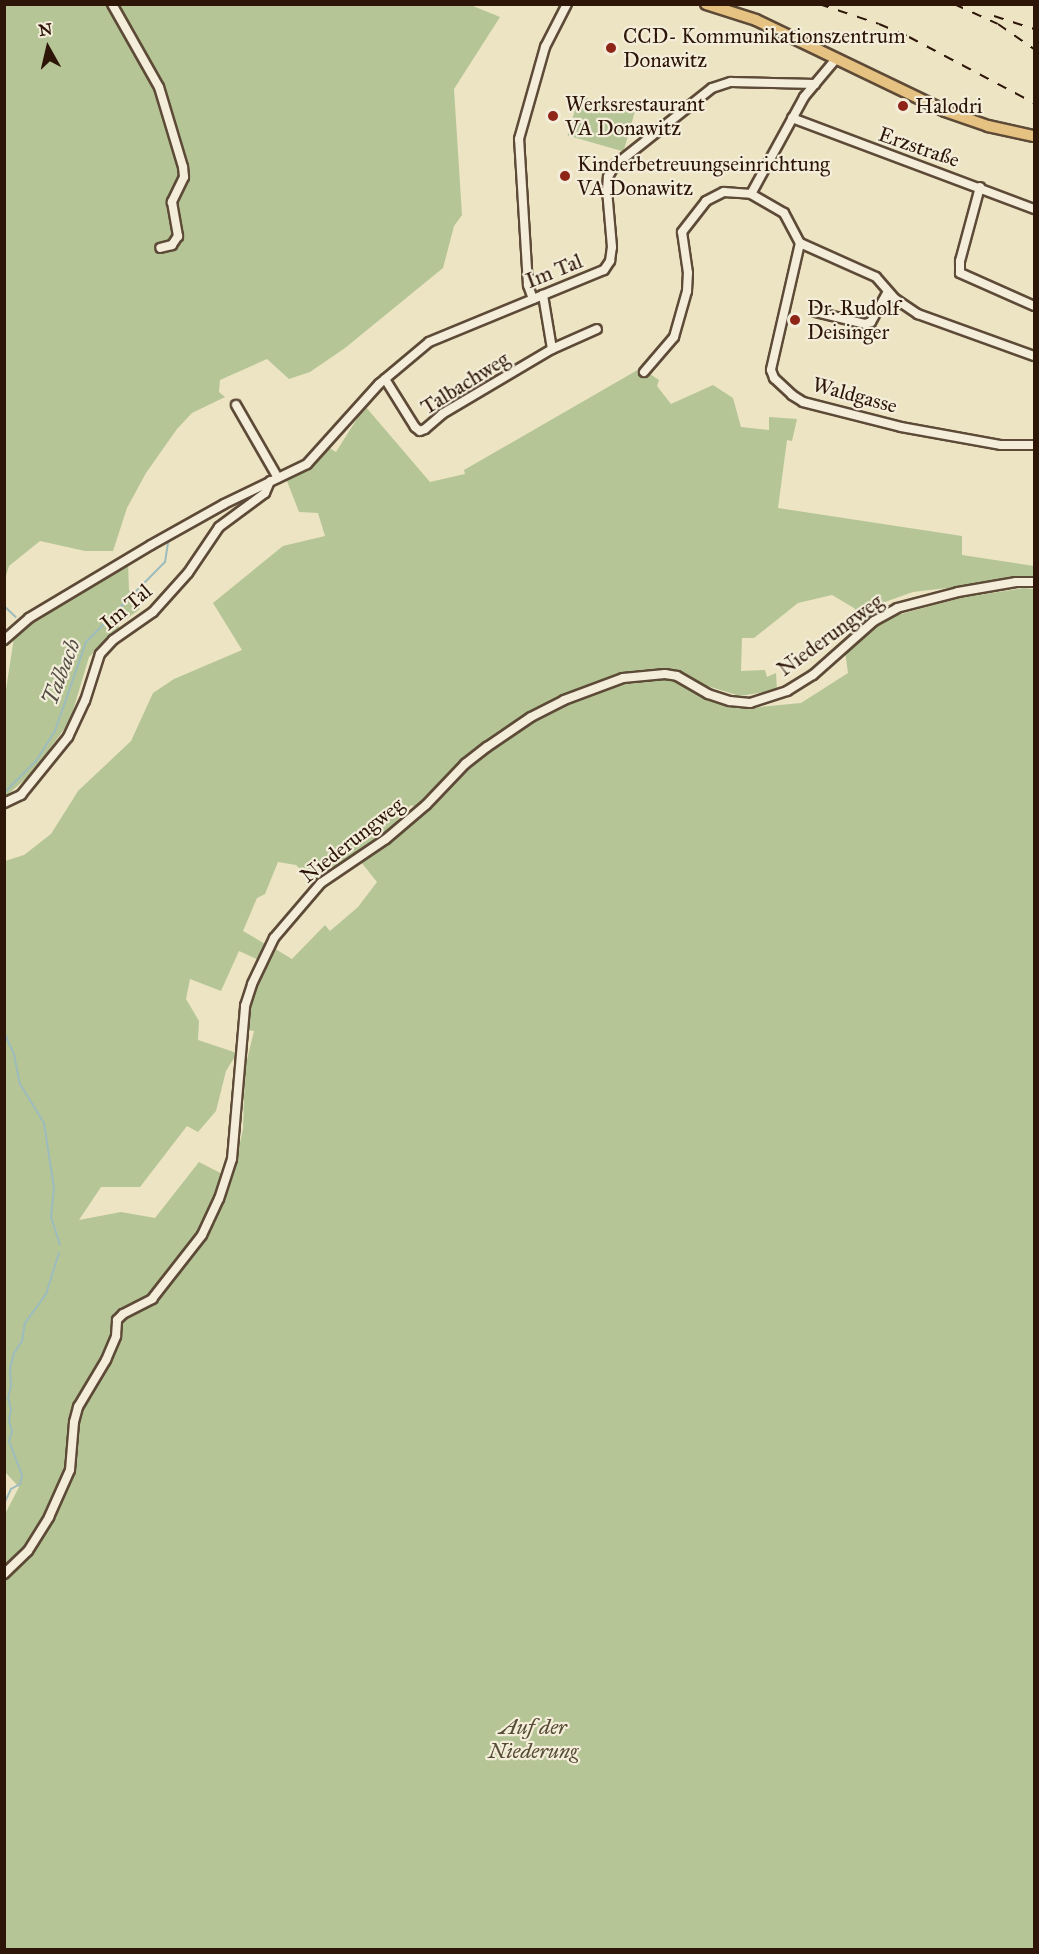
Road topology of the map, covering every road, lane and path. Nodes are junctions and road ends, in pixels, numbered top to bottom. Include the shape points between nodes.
1 (112, 4) edge
2 (567, 4) edge
3 (706, 4) edge
4 (835, 60) junction
5 (815, 84) junction
6 (792, 118) junction
7 (1035, 136) edge
8 (980, 187) junction
9 (751, 194) junction
10 (1035, 208) edge
11 (800, 243) junction
12 (160, 248) dead end
13 (888, 291) junction
14 (543, 295) junction
15 (533, 299) junction
16 (1035, 306) edge
17 (816, 312) dead end
18 (597, 329) dead end
19 (552, 350) junction
20 (1035, 356) edge
21 (644, 372) dead end
22 (385, 379) junction
23 (236, 405) dead end
24 (1035, 445) edge
25 (274, 480) junction
26 (1035, 582) edge
27 (4, 640) edge
28 (4, 803) edge
29 (4, 1574) edge

1 - 12 street via 159,87 183,167 184,177 172,202 178,236 172,245
2 - 15 street via 546,47 519,139 528,285
3 - 4 main road via 756,20
4 - 5 street
4 - 7 main road via 945,111
5 - 6 street
5 - 14 street, Im Tal via 731,82 712,88 614,166 608,177 612,247 604,270
6 - 8 street, Erzstraße
6 - 9 street
8 - 10 street, Erzstraße
8 - 16 street via 960,273
9 - 11 street via 784,213
9 - 21 street via 724,192 706,201 682,232 687,291 674,337
11 - 13 street via 876,277
11 - 24 street, Waldgasse via 771,370 792,395 803,402 901,427 1001,445
13 - 17 street via 871,322 866,324
13 - 20 street via 918,314
14 - 15 street, Im Tal
14 - 19 street
15 - 22 street, Im Tal via 429,342
18 - 19 street, Talbachweg
19 - 22 street, Talbachweg via 420,431
22 - 25 street, Im Tal via 307,464
23 - 25 street
25 - 27 street, Im Tal via 160,540 29,618
25 - 28 street, Im Tal via 265,493 219,527 188,573 153,612 100,654 86,701 68,737 21,795
26 - 29 street, Niederungweg via 958,592 897,608 874,621 813,675 787,691 750,703 708,694 677,675 665,674 623,678 564,700 487,747 387,839 321,883 274,938 252,984 245,1006 232,1159 219,1199 202,1235 152,1299 117,1320 116,1336 106,1360 78,1407 70,1470 28,1551

